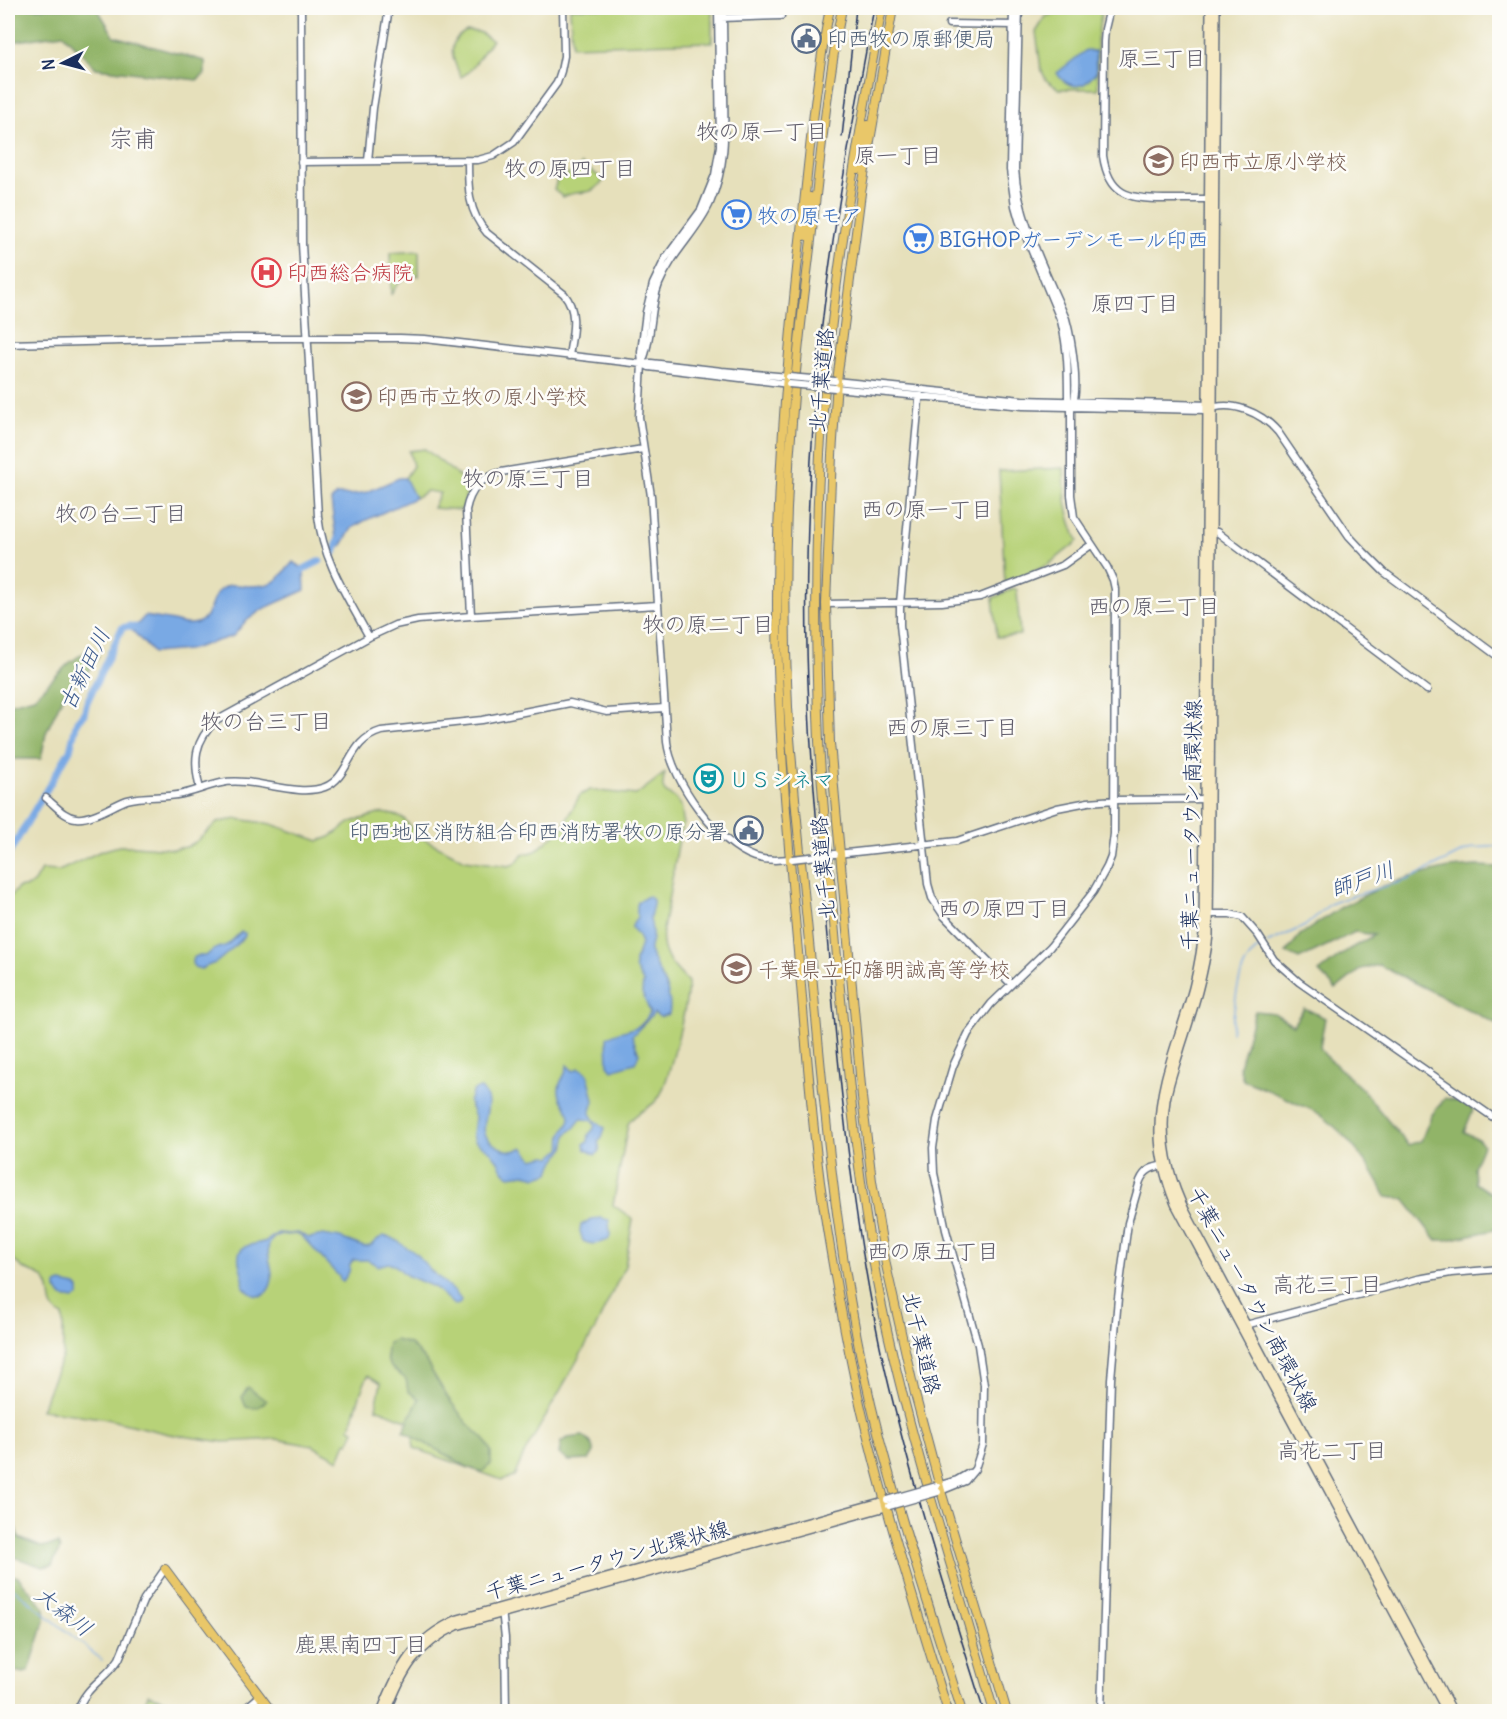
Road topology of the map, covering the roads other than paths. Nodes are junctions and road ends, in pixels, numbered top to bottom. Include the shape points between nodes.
1 (301, 8) edge
2 (389, 8) edge
3 (563, 8) edge
4 (717, 8) edge
5 (723, 8) edge
6 (830, 8) edge
7 (842, 8) edge
8 (882, 8) edge
9 (893, 8) edge
10 (1013, 8) edge
11 (1019, 8) edge
12 (1110, 8) edge
13 (1210, 8) edge
14 (1216, 8) edge
15 (782, 16) dead end
16 (720, 18) junction
17 (949, 24) dead end
18 (1015, 25) junction
19 (818, 77) junction
20 (879, 93) junction
21 (368, 161) junction
22 (468, 161) junction
23 (301, 162) junction
24 (1211, 199) junction
25 (847, 207) junction
26 (805, 291) junction
27 (308, 339) junction
28 (8, 344) edge
29 (569, 356) junction
30 (642, 364) junction
31 (787, 380) junction
32 (836, 385) junction
33 (920, 393) junction
34 (1071, 404) junction
35 (1209, 407) junction
36 (643, 449) junction
37 (1211, 531) junction
38 (1091, 545) junction
39 (900, 603) junction
40 (826, 604) junction
41 (658, 605) junction
42 (471, 616) junction
43 (369, 637) junction
44 (1500, 658) edge
45 (1427, 690) dead end
46 (664, 708) junction
47 (200, 789) junction
48 (46, 798) dead end
49 (1207, 799) junction
50 (1115, 800) junction
51 (924, 845) junction
52 (837, 854) junction
53 (791, 859) junction
54 (1207, 914) junction
55 (1011, 984) junction
56 (1500, 1122) edge
57 (1166, 1165) junction
58 (1500, 1269) edge
59 (1244, 1325) junction
60 (939, 1489) junction
61 (886, 1503) junction
62 (165, 1569) joint
63 (502, 1609) junction
64 (260, 1696) junction
65 (77, 1712) edge
66 (241, 1712) edge
67 (272, 1712) edge
68 (381, 1712) edge
69 (387, 1712) edge
70 (507, 1712) edge
71 (948, 1712) edge
72 (962, 1712) edge
73 (994, 1712) edge
74 (1006, 1712) edge
75 (1101, 1712) edge
76 (1447, 1712) edge
77 (1454, 1712) edge

1 - 23 street
2 - 21 street
3 - 22 street via 564,61 554,88 514,142 486,159
4 - 16 street
5 - 16 street
6 - 19 main road, 北千葉道路
7 - 26 main road, 北千葉道路 via 829,83
8 - 25 main road, 北千葉道路
9 - 20 main road, 北千葉道路
10 - 18 street
11 - 18 street
12 - 24 street via 1104,42 1103,156 1111,181 1134,198
13 - 24 main road, 千葉ニュータウン南環状線
14 - 24 main road, 千葉ニュータウン南環状線
15 - 16 street
16 - 30 street via 720,146 715,175 701,210 665,259 653,284 646,312
17 - 18 street
18 - 34 street via 1011,187 1019,220 1063,327
19 - 26 main road
19 - 31 main road, 北千葉道路
20 - 25 main road
20 - 32 main road, 北千葉道路 via 855,229
21 - 22 street
21 - 23 street
22 - 29 street via 470,202 483,228 570,301 574,317
23 - 27 street
24 - 35 main road, 千葉ニュータウン南環状線
25 - 73 main road, 北千葉道路 via 820,454 816,603 822,786 851,1108 867,1227 897,1376
26 - 72 main road, 北千葉道路 via 788,493 788,705 831,1167 851,1306 871,1402
27 - 28 street
27 - 29 street via 425,339
27 - 43 street via 320,534 327,559
29 - 30 street
30 - 31 street
30 - 36 street via 638,408
31 - 32 street, bridge
31 - 53 main road, 北千葉道路 via 777,601 780,714
32 - 33 street
32 - 40 main road, 北千葉道路
33 - 34 street via 1023,406
33 - 39 street
34 - 35 street
34 - 38 street via 1072,511
35 - 37 main road, 千葉ニュータウン南環状線
35 - 44 street via 1246,410 1268,422 1364,552 1384,572
35 - 49 main road, 千葉ニュータウン南環状線
36 - 41 street
36 - 42 street via 501,472 477,485 466,510
37 - 45 street
37 - 49 main road, 千葉ニュータウン南環状線
38 - 39 street via 1063,565 980,597
38 - 50 street via 1110,573 1116,600
39 - 40 street
39 - 51 street
40 - 52 main road, 北千葉道路
41 - 42 street
41 - 46 street
42 - 43 street via 413,621
43 - 47 street via 216,721 197,750
46 - 47 street via 606,712 570,703 482,720 390,730 364,739 337,779 326,787 303,790 235,782
46 - 53 street via 671,760 679,779 710,824 750,855 770,861
47 - 48 street via 161,798 138,797 77,818 63,813
49 - 50 street
49 - 54 main road, 千葉ニュータウン南環状線
50 - 51 street via 1065,806 973,837
50 - 55 street via 1113,847 1100,882 1050,947
51 - 52 street
51 - 55 street via 928,884 939,909
52 - 53 street, bridge
52 - 60 main road, 北千葉道路 via 876,1202 895,1311
53 - 61 main road, 北千葉道路 via 820,1181 847,1341
54 - 56 street via 1242,917 1274,960 1299,981
54 - 57 main road, 千葉ニュータウン南環状線 via 1198,968 1161,1099 1158,1130
55 - 60 street via 981,1015 958,1054 933,1148 943,1218 984,1373 983,1444 978,1461 966,1476
57 - 59 main road, 千葉ニュータウン南環状線 via 1175,1203
57 - 75 street via 1150,1168 1142,1175 1129,1218 1119,1298 1109,1423
58 - 59 street via 1418,1279
59 - 76 main road, 千葉ニュータウン南環状線
59 - 77 main road, 千葉ニュータウン南環状線
60 - 61 street, bridge
60 - 74 main road, 北千葉道路
61 - 63 main road, 千葉ニュータウン北環状線
61 - 71 main road, 北千葉道路
62 - 64 main road
62 - 65 street via 144,1599 116,1663 90,1688
63 - 68 main road, 千葉ニュータウン北環状線 via 452,1622 422,1642 398,1670
63 - 69 main road, 千葉ニュータウン北環状線 via 457,1626 428,1643 402,1675
63 - 70 street
64 - 66 street
64 - 67 main road

